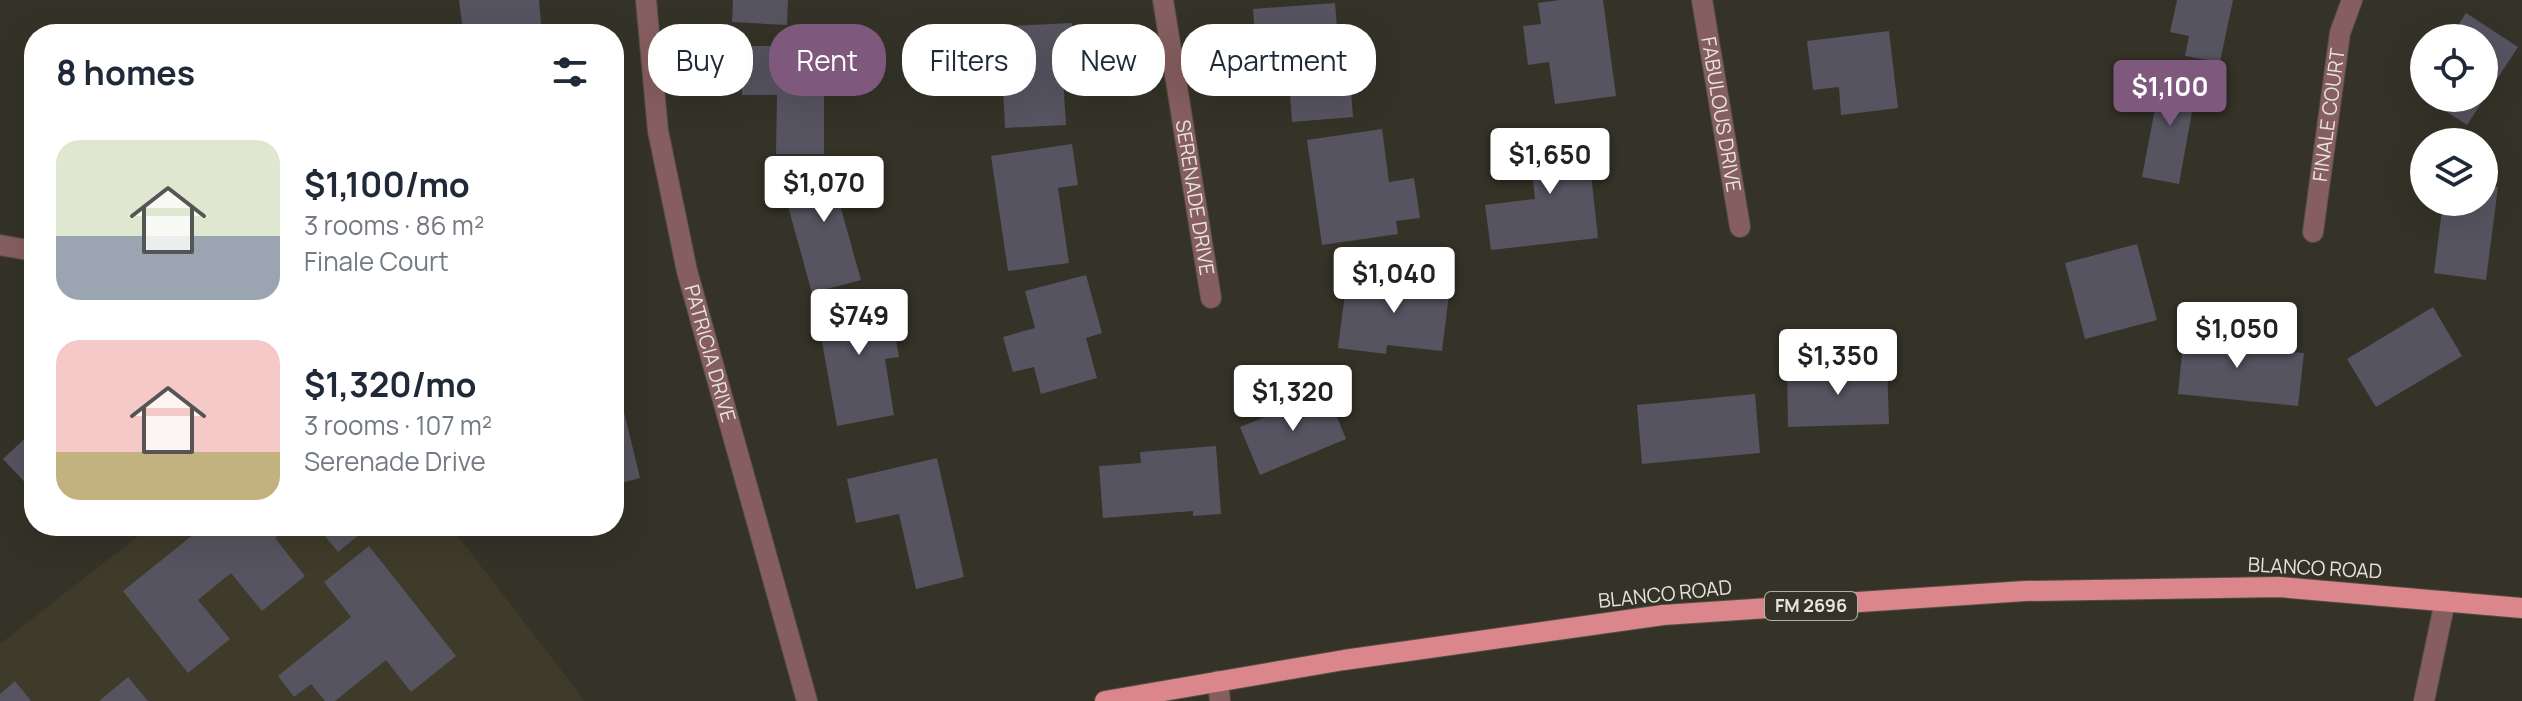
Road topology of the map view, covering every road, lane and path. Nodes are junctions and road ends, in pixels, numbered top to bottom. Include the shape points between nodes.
1 (646, 0) edge
2 (1163, 0) edge
3 (1702, 0) edge
4 (2352, 0) edge
5 (1740, 227) dead end
6 (2313, 232) dead end
7 (0, 245) edge
8 (24, 249) edge
9 (1211, 298) dead end
10 (2445, 601) junction
11 (2522, 608) edge
12 (1219, 691) edge
13 (807, 701) edge
14 (1105, 701) edge
15 (2424, 701) edge

1 - 13 street, PATRICIA DRIVE via 658,131 687,271
2 - 9 street, SERENADE DRIVE
3 - 5 street, FABULOUS DRIVE
4 - 6 street, FINALE COURT via 2340,33
7 - 8 street
10 - 11 main road, BLANCO ROAD / FM 2696
10 - 12 main road, BLANCO ROAD / FM 2696 via 2279,587 1994,593 1663,615
10 - 15 street
12 - 14 main road, BLANCO ROAD / FM 2696

